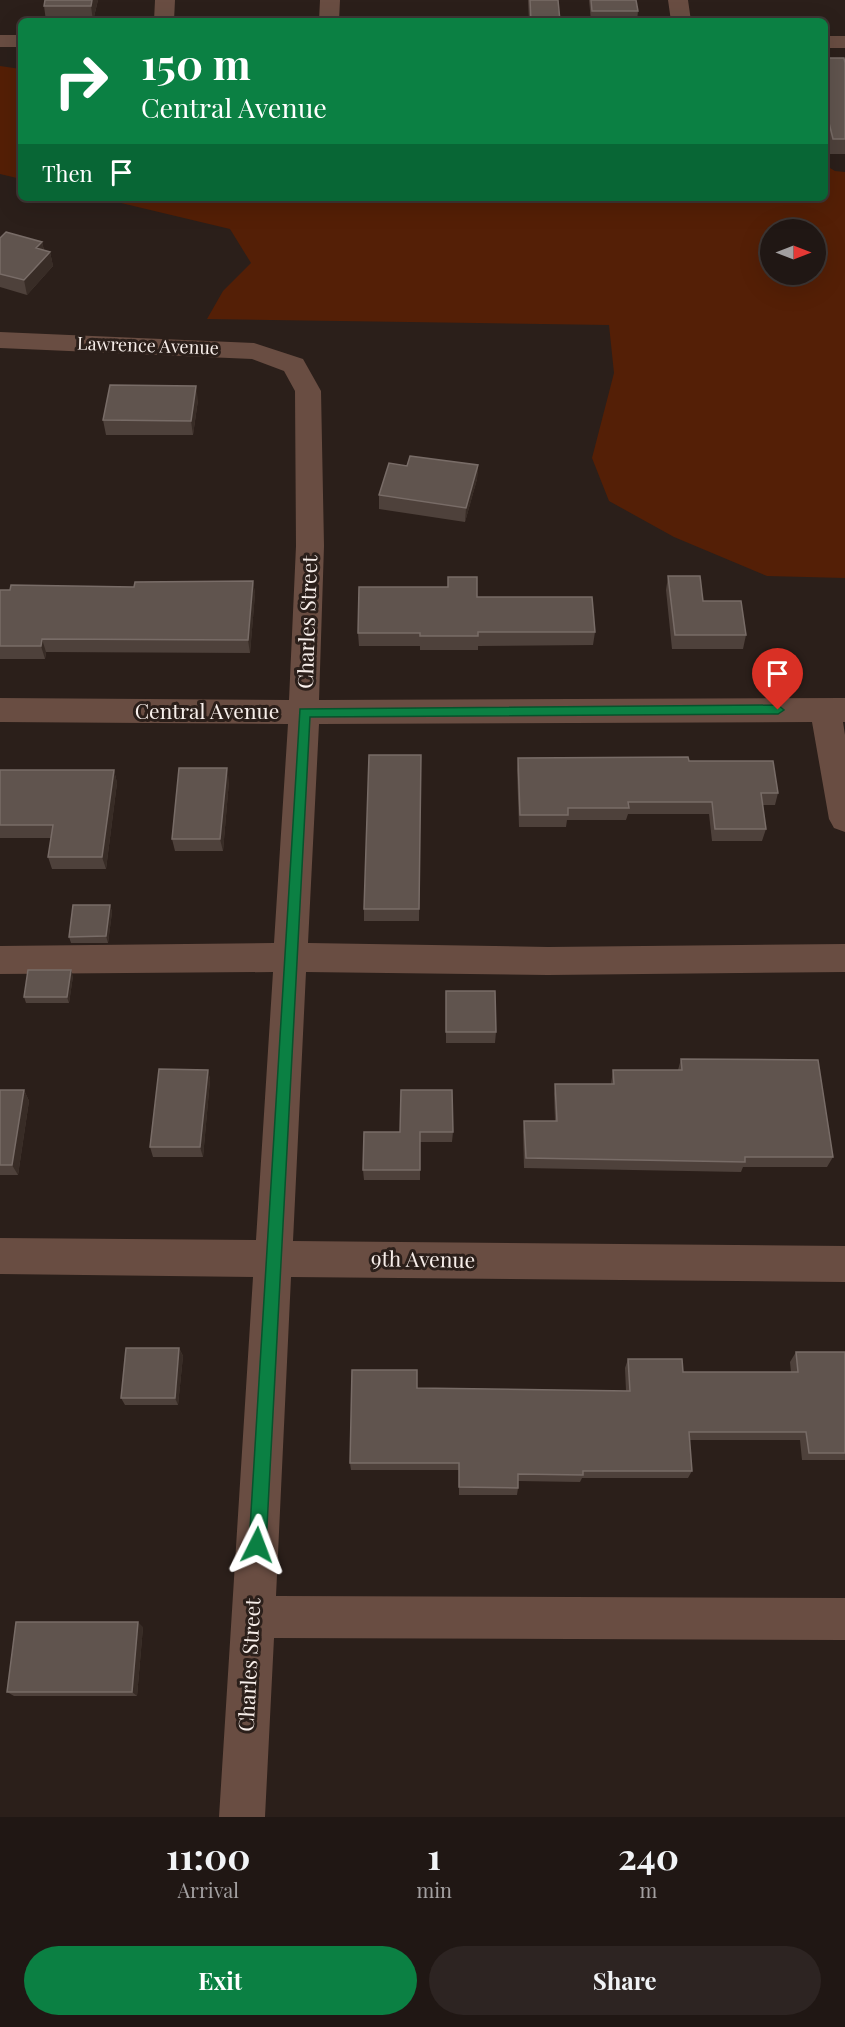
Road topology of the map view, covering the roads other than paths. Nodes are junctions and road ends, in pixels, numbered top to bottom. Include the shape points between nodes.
1 (165, 0) edge
2 (330, 0) edge
3 (678, 0) edge
4 (164, 18) edge
5 (329, 18) edge
6 (681, 18) edge
7 (0, 41) edge
8 (18, 41) edge
9 (828, 42) edge
10 (845, 42) edge
11 (0, 340) edge
12 (294, 365) joint
13 (0, 710) edge
14 (835, 710) edge
15 (304, 712) junction
16 (845, 819) edge
17 (290, 957) junction
18 (845, 958) edge
19 (0, 960) edge
20 (0, 1256) edge
21 (273, 1258) junction
22 (845, 1264) edge
23 (253, 1617) junction
24 (845, 1619) edge
25 (242, 1817) edge

1 - 4 street
2 - 5 street
3 - 6 street
7 - 8 street
9 - 10 street
11 - 12 street, Lawrence Avenue via 254,351
12 - 15 street, Charles Street via 308,391 310,546
13 - 15 street, Central Avenue
14 - 15 street, Central Avenue
14 - 16 street
15 - 17 street, Charles Street
17 - 18 street via 548,962
17 - 19 street
17 - 21 street, Charles Street
20 - 21 street, 9th Avenue
21 - 22 street, 9th Avenue
21 - 23 street, Charles Street
23 - 24 street
23 - 25 street, Charles Street

